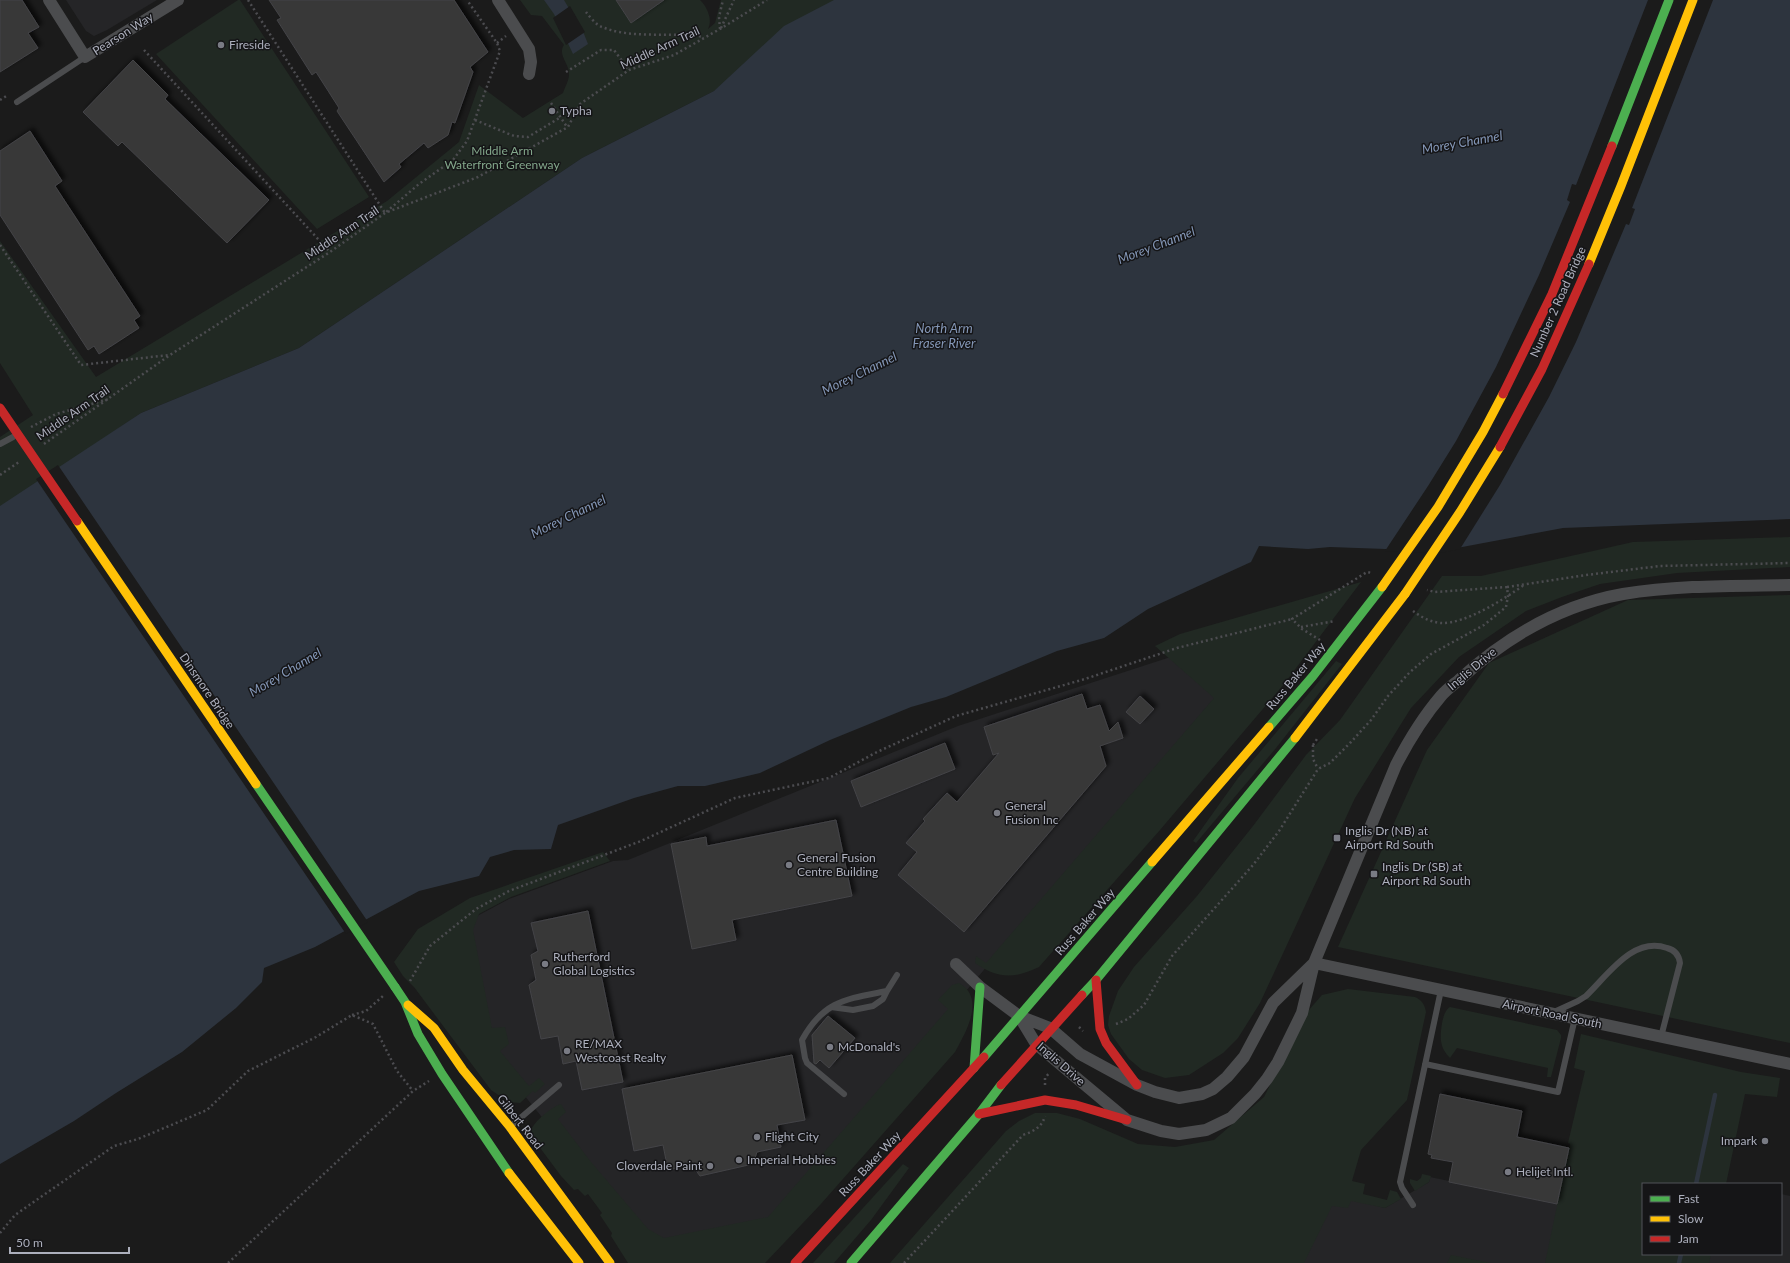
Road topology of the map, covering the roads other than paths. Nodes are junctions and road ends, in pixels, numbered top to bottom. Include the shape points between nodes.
1 (49, 0) edge
2 (178, 0) edge
3 (498, 0) edge
4 (1669, 0) edge
5 (1693, 0) edge
6 (85, 58) junction
7 (529, 74) dead end
8 (17, 102) dead end
9 (0, 408) edge
10 (14, 437) road end
11 (0, 444) edge
12 (1790, 585) edge
13 (1382, 587) joint
14 (1314, 963) junction
15 (956, 964) dead end
16 (897, 975) dead end
17 (1096, 980) junction
18 (980, 987) junction
19 (395, 988) joint
20 (1441, 990) junction
21 (887, 991) junction
22 (403, 1000) junction
23 (828, 1008) junction
24 (1551, 1013) junction
25 (1019, 1016) junction
26 (1574, 1018) junction
27 (1050, 1028) junction
28 (1661, 1037) junction
29 (1036, 1044) junction
30 (1425, 1064) junction
31 (1790, 1064) edge
32 (974, 1068) junction
33 (1137, 1084) junction
34 (558, 1085) dead end
35 (844, 1094) dead end
36 (979, 1114) junction
37 (1127, 1120) junction
38 (510, 1127) junction
39 (1414, 1205) dead end
40 (579, 1263) edge
41 (610, 1263) edge
42 (794, 1263) edge
43 (851, 1263) edge

1 - 6 street, Pearson Way
2 - 6 street, Pearson Way
3 - 7 street via 529,49
4 - 13 main road, Number 2 Road Bridge, bridge via 1582,223 1520,362 1483,432 1438,507
5 - 17 main road, Number 2 Road Bridge, bridge via 1575,299 1541,371 1455,522 1405,594 1298,734
6 - 8 lane
9 - 19 main road, Dinsmore Bridge, bridge
10 - 11 lane
12 - 14 street, Inglis Drive via 1686,588 1622,594 1546,620 1518,634 1479,661 1442,695 1410,737
13 - 25 main road, Russ Baker Way via 1313,676
14 - 20 street, Airport Road South
14 - 33 street, Inglis Drive via 1273,1003 1244,1057 1214,1089 1179,1098
14 - 37 street, Inglis Drive via 1302,1013 1278,1062 1255,1094 1231,1118 1206,1130 1179,1134
15 - 18 street
16 - 21 lane
17 - 27 main road
17 - 33 main road via 1100,1029 1106,1043
18 - 25 street
18 - 32 main road
19 - 22 main road, Gilbert Road
20 - 24 street, Airport Road South
20 - 30 lane
21 - 23 lane via 839,1001
21 - 23 lane via 883,999 873,1006 853,1010
22 - 38 main road, Gilbert Road via 434,1028 463,1070
22 - 40 main road, Gilbert Road via 418,1034 442,1074 511,1176
23 - 35 lane via 806,1033 802,1040 803,1050 807,1063
24 - 26 street, Airport Road South
24 - 28 lane via 1586,996 1630,953 1646,946 1661,946 1675,952 1680,963
25 - 27 street, Inglis Drive
25 - 29 street, Inglis Drive
25 - 32 main road, Russ Baker Way
26 - 28 street, Airport Road South
26 - 30 lane via 1558,1092
27 - 29 main road
27 - 33 street, Inglis Drive via 1080,1054
28 - 31 street, Airport Road South
29 - 36 main road via 1008,1075
29 - 37 street, Inglis Drive
30 - 39 lane via 1400,1182
32 - 42 main road, Russ Baker Way
34 - 38 lane
36 - 37 main road via 1056,1100
36 - 43 main road
38 - 41 main road, Gilbert Road

